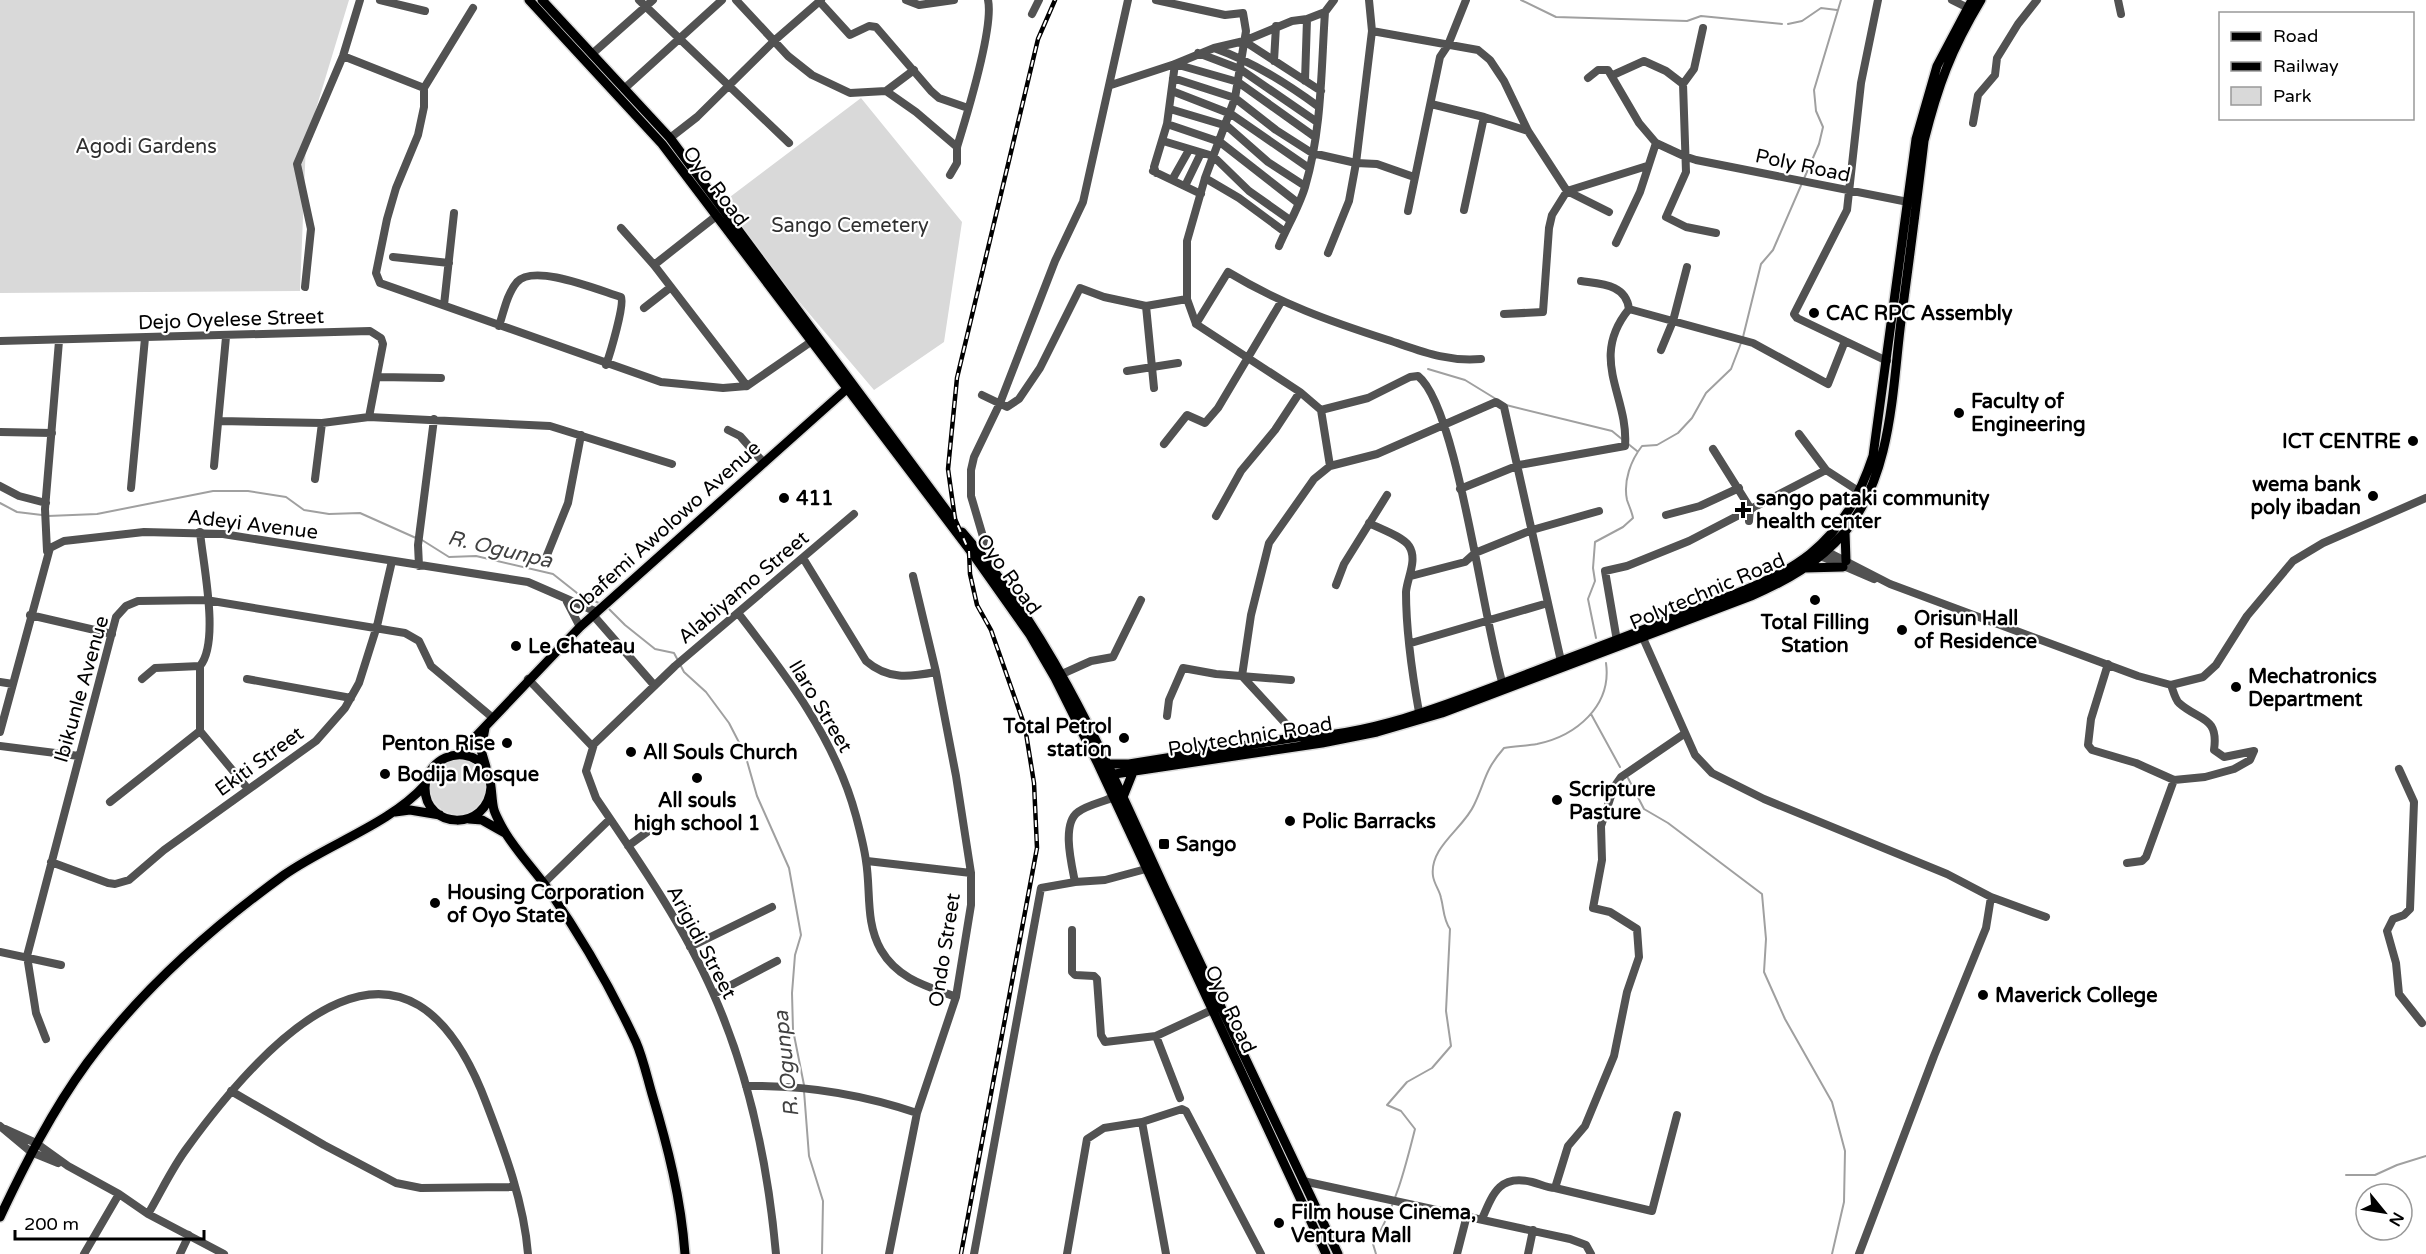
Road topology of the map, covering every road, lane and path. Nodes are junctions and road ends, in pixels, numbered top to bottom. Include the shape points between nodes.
1 (360, 0) edge
2 (380, 0) edge
3 (529, 0) edge
4 (639, 0) edge
5 (653, 0) edge
6 (722, 0) edge
7 (736, 0) edge
8 (906, 0) edge
9 (954, 0) edge
10 (988, 0) edge
11 (1039, 0) edge
12 (1128, 0) edge
13 (1156, 0) edge
14 (1334, 0) edge
15 (1369, 0) edge
16 (1466, 0) edge
17 (1878, 0) edge
18 (1952, 0) edge
19 (1981, 0) edge
20 (2037, 0) edge
21 (2118, 0) edge
22 (820, 1) edge
23 (548, 2) edge
24 (918, 2) edge
25 (1186, 4) edge
26 (1971, 6) edge
27 (646, 7) junction
28 (473, 8) dead end
29 (425, 11) dead end
30 (1325, 12) junction
31 (1032, 14) dead end
32 (2121, 14) dead end
33 (1307, 19) junction
34 (1276, 26) junction
35 (1703, 28) dead end
36 (1372, 31) junction
37 (679, 38) junction
38 (775, 40) junction
39 (1244, 41) junction
40 (1448, 45) junction
41 (1214, 48) junction
42 (1198, 53) junction
43 (592, 54) junction
44 (343, 56) junction
45 (1241, 58) junction
46 (1274, 61) junction
47 (1175, 64) junction
48 (1240, 69) junction
49 (914, 70) junction
50 (1614, 75) junction
51 (1173, 78) junction
52 (1588, 78) dead end
53 (1305, 81) junction
54 (1238, 82) junction
55 (1683, 84) junction
56 (1111, 85) junction
57 (729, 87) junction
58 (424, 88) junction
59 (625, 88) junction
60 (886, 91) junction
61 (1172, 91) junction
62 (1321, 91) junction
63 (1235, 98) junction
64 (1431, 104) junction
65 (1319, 107) junction
66 (968, 108) junction
67 (1170, 109) junction
68 (1231, 114) junction
69 (1484, 117) junction
70 (1317, 122) junction
71 (1973, 123) dead end
72 (1167, 124) junction
73 (1227, 126) junction
74 (1528, 131) junction
75 (1316, 137) junction
76 (670, 138) junction
77 (1163, 141) junction
78 (1220, 142) junction
79 (789, 143) dead end
80 (1656, 143) junction
81 (957, 147) junction
82 (1189, 150) junction
83 (1202, 153) junction
84 (1312, 153) junction
85 (1213, 156) junction
86 (1684, 156) junction
87 (1356, 163) junction
88 (1647, 165) junction
89 (1309, 168) junction
90 (950, 175) dead end
91 (1414, 177) junction
92 (1205, 178) junction
93 (1172, 180) junction
94 (1185, 186) junction
95 (1305, 186) junction
96 (1567, 191) junction
97 (1850, 192) junction
98 (1201, 194) junction
99 (1299, 203) junction
100 (1913, 203) junction
101 (1464, 210) dead end
102 (1408, 211) dead end
103 (1609, 212) dead end
104 (454, 213) dead end
105 (716, 217) junction
106 (1290, 220) junction
107 (621, 228) dead end
108 (1285, 232) junction
109 (1716, 233) dead end
110 (1616, 243) dead end
111 (1279, 246) dead end
112 (1328, 253) dead end
113 (393, 257) dead end
114 (449, 263) junction
115 (654, 265) junction
116 (1687, 267) dead end
117 (1581, 281) dead end
118 (305, 287) dead end
119 (670, 287) junction
120 (1187, 299) junction
121 (1281, 302) junction
122 (444, 305) junction
123 (1146, 306) junction
124 (644, 308) dead end
125 (1629, 309) junction
126 (1504, 314) dead end
127 (1673, 321) junction
128 (1196, 324) junction
129 (499, 326) junction
130 (1895, 330) junction
131 (818, 336) junction
132 (226, 337) junction
133 (145, 338) junction
134 (0, 341) edge
135 (59, 341) junction
136 (1845, 341) junction
137 (810, 343) junction
138 (1661, 350) dead end
139 (1248, 357) junction
140 (1481, 358) dead end
141 (1887, 361) junction
142 (1178, 363) dead end
143 (606, 365) junction
144 (1153, 367) junction
145 (1127, 371) dead end
146 (378, 377) junction
147 (441, 378) dead end
148 (747, 386) junction
149 (850, 386) junction
150 (1154, 388) dead end
151 (1300, 392) junction
152 (982, 395) dead end
153 (1000, 403) junction
154 (1321, 410) junction
155 (369, 417) junction
156 (434, 419) junction
157 (219, 421) junction
158 (322, 423) junction
159 (1444, 425) junction
160 (728, 430) dead end
161 (0, 432) edge
162 (52, 433) junction
163 (1799, 434) dead end
164 (581, 435) junction
165 (1164, 444) dead end
166 (1713, 449) dead end
167 (764, 463) junction
168 (672, 464) dead end
169 (1519, 465) junction
170 (214, 466) dead end
171 (1330, 466) junction
172 (1826, 470) junction
173 (315, 479) dead end
174 (0, 486) edge
175 (131, 488) dead end
176 (1739, 488) junction
177 (1460, 489) junction
178 (1864, 494) junction
179 (1387, 495) dead end
180 (2426, 498) edge
181 (45, 506) junction
182 (1749, 508) junction
183 (1599, 511) dead end
184 (854, 514) dead end
185 (1666, 515) dead end
186 (1216, 516) dead end
187 (1749, 521) dead end
188 (1369, 523) junction
189 (1532, 530) junction
190 (200, 532) junction
191 (1845, 532) junction
192 (1819, 552) junction
193 (976, 553) junction
194 (1475, 553) junction
195 (803, 558) junction
196 (545, 560) dead end
197 (393, 561) junction
198 (46, 562) junction
199 (1845, 564) junction
200 (419, 566) junction
201 (1805, 568) junction
202 (914, 576) dead end
203 (1411, 576) junction
204 (1336, 585) dead end
205 (206, 600) junction
206 (566, 600) junction
207 (1141, 600) dead end
208 (1548, 603) junction
209 (600, 609) junction
210 (738, 613) junction
211 (30, 615) junction
212 (1489, 619) junction
213 (377, 627) junction
214 (580, 627) junction
215 (111, 634) junction
216 (1643, 638) junction
217 (1629, 639) junction
218 (1617, 641) junction
219 (1411, 643) junction
220 (1561, 661) junction
221 (2108, 664) junction
222 (200, 666) junction
223 (936, 672) junction
224 (1062, 674) junction
225 (1242, 676) junction
226 (142, 679) dead end
227 (247, 679) dead end
228 (528, 679) junction
229 (1292, 680) dead end
230 (0, 682) edge
231 (13, 684) junction
232 (654, 685) junction
233 (2171, 685) junction
234 (1504, 686) junction
235 (351, 698) junction
236 (1419, 712) junction
237 (1167, 716) dead end
238 (489, 722) junction
239 (200, 731) junction
240 (0, 732) edge
241 (1684, 734) junction
242 (1298, 737) junction
243 (0, 746) edge
244 (592, 747) junction
245 (459, 754) junction
246 (79, 756) junction
247 (1197, 758) junction
248 (1103, 764) junction
249 (2400, 769) dead end
250 (1133, 772) junction
251 (1103, 775) junction
252 (1114, 775) junction
253 (489, 776) junction
254 (2174, 780) junction
255 (425, 785) junction
256 (491, 787) junction
257 (248, 789) junction
258 (1118, 797) junction
259 (110, 802) dead end
260 (392, 812) junction
261 (440, 815) junction
262 (468, 819) junction
263 (610, 819) junction
264 (654, 827) dead end
265 (505, 833) junction
266 (628, 846) junction
267 (51, 861) junction
268 (867, 861) junction
269 (2127, 863) dead end
270 (1146, 869) junction
271 (971, 873) junction
272 (1075, 882) junction
273 (544, 883) junction
274 (1991, 897) junction
275 (772, 907) dead end
276 (2046, 916) dead end
277 (1072, 930) dead end
278 (690, 947) junction
279 (0, 952) edge
280 (27, 956) junction
281 (777, 961) dead end
282 (61, 965) dead end
283 (714, 994) junction
284 (956, 997) junction
285 (1212, 1010) junction
286 (2422, 1023) dead end
287 (1224, 1025) junction
288 (1156, 1036) junction
289 (46, 1039) dead end
290 (746, 1086) junction
291 (231, 1091) junction
292 (1180, 1098) dead end
293 (917, 1113) junction
294 (1677, 1115) dead end
295 (1142, 1122) junction
296 (2, 1127) edge
297 (36, 1143) junction
298 (31, 1152) junction
299 (68, 1166) junction
300 (1303, 1181) junction
301 (515, 1187) junction
302 (1555, 1188) junction
303 (119, 1194) junction
304 (148, 1214) junction
305 (1467, 1215) junction
306 (0, 1217) edge
307 (1482, 1219) junction
308 (1533, 1230) junction
309 (189, 1235) junction
310 (84, 1254) edge
311 (180, 1254) edge
312 (224, 1254) edge
313 (528, 1254) edge
314 (685, 1254) edge
315 (776, 1254) edge
316 (889, 1254) edge
317 (974, 1254) edge
318 (1067, 1254) edge
319 (1166, 1254) edge
320 (1261, 1254) edge
321 (1326, 1254) edge
322 (1338, 1254) edge
323 (1457, 1254) edge
324 (1528, 1254) edge
325 (1591, 1254) edge
326 (1859, 1254) edge

1 - 44 street
2 - 29 street
3 - 105 main road, Oyo Road via 662,144
4 - 27 street
5 - 27 street
6 - 37 street
7 - 38 street
8 - 24 street
9 - 24 street
10 - 66 street via 985,40
11 - 31 street
12 - 56 street
13 - 25 street
14 - 30 street
15 - 36 street
16 - 40 street
17 - 97 street via 1861,83
18 - 26 street
19 - 26 main road, Polytechnic Road
20 - 71 street via 1997,58 1995,75 1978,95
21 - 32 street
22 - 38 street
22 - 49 street via 850,35 869,26 876,27
23 - 43 main road, Oyo Road
25 - 39 street via 1225,15 1243,13
26 - 100 main road, Polytechnic Road via 1947,43 1928,90 1916,139
27 - 37 street
27 - 43 street
28 - 58 street
30 - 33 street
30 - 62 street
33 - 34 street
33 - 53 street
34 - 39 street
34 - 46 street
35 - 55 street via 1694,69
36 - 40 street
36 - 87 street
37 - 57 street
37 - 59 street
38 - 57 street
38 - 60 street via 820,80 858,94
39 - 41 street
39 - 45 street
39 - 46 street
40 - 64 street via 1440,57
40 - 74 street via 1478,50 1487,56
41 - 42 street
41 - 45 street
42 - 47 street
42 - 48 street
43 - 59 main road, Oyo Road
44 - 58 street
44 - 118 street via 297,164 311,229
45 - 48 street
45 - 65 street
46 - 53 street
47 - 51 street
47 - 54 street
47 - 56 street
48 - 54 street
48 - 70 street
49 - 60 street
49 - 66 street via 939,98
50 - 52 street via 1603,69
50 - 55 street via 1644,61
50 - 80 street via 1639,123
51 - 61 street
51 - 63 street
53 - 62 street
54 - 63 street
54 - 75 street
55 - 86 street
56 - 153 street via 1078,215 1054,261
57 - 76 street
57 - 79 street
58 - 122 street via 418,135 396,188 376,273 380,283
59 - 76 main road, Oyo Road
60 - 81 street
61 - 67 street
61 - 68 street
62 - 65 street
63 - 68 street
63 - 84 street
64 - 69 street
64 - 91 street
65 - 70 street
66 - 81 street
67 - 72 street
67 - 73 street
68 - 73 street
68 - 89 street
69 - 74 street
69 - 101 street
70 - 75 street
72 - 77 street
72 - 78 street
73 - 78 street
73 - 95 street via 1268,162
74 - 96 street
75 - 84 street
76 - 131 main road, Oyo Road
77 - 82 street
77 - 93 street via 1154,172
78 - 85 street
78 - 99 street
80 - 86 street, Poly Road
80 - 88 street
81 - 90 street via 957,163
82 - 83 street
82 - 93 street
83 - 85 street
83 - 94 street
84 - 87 street
84 - 89 street
85 - 92 street
85 - 106 street via 1249,191
86 - 97 street, Poly Road
86 - 109 street via 1686,172 1666,217 1686,227
87 - 91 street via 1377,164
87 - 112 street via 1349,201
88 - 96 street
88 - 110 street via 1644,183
89 - 95 street
91 - 102 street
92 - 98 street
92 - 108 street
93 - 94 street
94 - 98 street
95 - 99 street
96 - 103 street
96 - 126 street via 1549,228 1543,312
97 - 100 street, Poly Road
97 - 136 street via 1843,221 1795,316
98 - 120 street via 1187,241
99 - 106 street
100 - 130 main road, Polytechnic Road
104 - 114 street
105 - 115 street
105 - 137 main road, Oyo Road
106 - 108 street
107 - 115 street
108 - 111 street
113 - 114 street
114 - 122 street
115 - 119 street
116 - 127 street
117 - 125 street via 1618,289
119 - 124 street
119 - 148 street
120 - 123 street
120 - 128 street
121 - 128 street via 1227,272
121 - 139 street
121 - 140 street via 1452,360
122 - 129 street
123 - 144 street
123 - 153 street via 1080,288 1040,368 1019,399 1007,407
125 - 127 street
125 - 169 street via 1616,331 1609,359 1619,393 1625,446
127 - 136 street via 1753,344 1828,384
127 - 138 street
128 - 139 street
129 - 143 street
129 - 143 street via 508,296 518,281 537,274 621,297 614,347
130 - 141 main road, Polytechnic Road
130 - 178 main road, Polytechnic Road via 1884,444
131 - 137 street
131 - 149 main road, Oyo Road
132 - 133 street, Dejo Oyelese Street
132 - 146 street, Dejo Oyelese Street via 370,331 383,344
132 - 157 street
133 - 135 street, Dejo Oyelese Street
133 - 175 street
134 - 135 street, Dejo Oyelese Street
135 - 162 street
136 - 141 street
137 - 148 street
137 - 149 main road, Oyo Road
139 - 151 street
139 - 165 street via 1205,423 1187,415
141 - 178 main road, Polytechnic Road
142 - 144 street
143 - 148 street via 661,382 723,388
144 - 145 street
144 - 150 street
146 - 147 street
146 - 155 street, Dejo Oyelese Street
149 - 167 main road, Obafemi Awolowo Avenue
149 - 193 main road, Oyo Road
151 - 154 street
151 - 186 street via 1241,471
152 - 153 street
153 - 193 street via 980,441 971,470 971,496 984,540
154 - 159 street via 1368,398 1418,376 1426,384
154 - 171 street
155 - 156 street
155 - 158 street
156 - 164 street via 550,426
156 - 200 street via 418,545
157 - 158 street
157 - 170 street
158 - 173 street
159 - 169 street via 1500,402
159 - 171 street via 1377,454
159 - 177 street
160 - 167 street via 740,436
161 - 162 street
162 - 181 street
163 - 172 street
164 - 168 street
164 - 196 street via 568,503
166 - 176 street
167 - 209 main road, Obafemi Awolowo Avenue
169 - 177 street
169 - 189 street
171 - 225 street via 1303,493 1269,543 1251,615
172 - 178 street
172 - 182 street
174 - 181 street
176 - 182 street
176 - 185 street via 1700,506
177 - 194 street
178 - 191 main road, Polytechnic Road
178 - 192 main road, Polytechnic Road
179 - 188 street
180 - 233 street via 2323,543 2293,561 2247,616 2216,664 2203,677
181 - 198 street
182 - 187 street
182 - 218 street via 1689,541 1605,571
183 - 189 street
184 - 195 street, Alabiyamo Street
188 - 203 street via 1408,545 1412,552
188 - 204 street
189 - 194 street
189 - 208 street
190 - 197 street, Adeyi Avenue
190 - 198 street, Adeyi Avenue via 144,532 64,541 50,548
190 - 205 street
191 - 192 main road, Polytechnic Road
191 - 199 main road
192 - 199 street
192 - 201 main road, Polytechnic Road
192 - 217 main road, Polytechnic Road
193 - 224 main road, Oyo Road via 1027,617
193 - 248 main road, Oyo Road via 1039,650
194 - 203 street via 1465,562
194 - 212 street
195 - 210 street, Alabiyamo Street
195 - 223 street via 866,661 877,671 907,678
197 - 200 street, Adeyi Avenue
197 - 213 street, Ekiti Street
198 - 211 street, Adeyi Avenue
199 - 201 main road
199 - 221 street
200 - 206 street, Adeyi Avenue via 528,582
201 - 216 main road, Polytechnic Road via 1751,596
202 - 223 street, Ondo Street
203 - 219 street via 1406,592
205 - 213 street, Ibikunle Avenue
205 - 215 street, Ibikunle Avenue via 138,601 126,606 116,617
205 - 222 street via 208,646
206 - 209 street, Adeyi Avenue
206 - 214 street
207 - 224 street via 1113,657 1096,659
208 - 212 street
208 - 220 street
209 - 214 main road, Obafemi Awolowo Avenue
209 - 232 street
210 - 232 street, Alabiyamo Street
210 - 268 street, Ilaro Street via 792,683 818,725 856,814
211 - 215 street
211 - 231 street, Adeyi Avenue
212 - 219 street
212 - 234 street
213 - 235 street, Ekiti Street via 367,664
213 - 238 street, Ibikunle Avenue via 419,641 431,666
214 - 228 main road, Obafemi Awolowo Avenue
215 - 246 street, Ibikunle Avenue
216 - 217 main road, Polytechnic Road
216 - 241 street
217 - 218 main road, Polytechnic Road
217 - 234 main road, Polytechnic Road
218 - 220 main road, Polytechnic Road
219 - 236 street
220 - 234 main road, Polytechnic Road
221 - 233 street
221 - 254 street via 2091,719 2088,745 2092,750
222 - 226 street via 155,668
222 - 239 street
223 - 271 street, Ondo Street
224 - 248 main road, Oyo Road
225 - 229 street
225 - 237 street via 1183,668 1169,700
225 - 242 street
227 - 235 street
228 - 238 main road, Obafemi Awolowo Avenue
228 - 244 street
230 - 231 street
231 - 240 street, Adeyi Avenue
232 - 244 street
233 - 254 street via 2178,702 2214,730 2214,750 2224,757 2254,751 2250,760 2234,769
234 - 236 main road, Polytechnic Road
234 - 247 main road, Polytechnic Road via 1442,713 1377,732
235 - 257 street, Ekiti Street via 316,741
236 - 242 main road, Polytechnic Road via 1335,733
238 - 245 main road, Obafemi Awolowo Avenue
238 - 253 main road via 481,750
239 - 257 street
239 - 259 street
241 - 274 street via 1698,760 1712,773 1764,799 1947,874
241 - 302 street via 1621,777 1607,804 1601,826 1600,877 1593,908 1610,912 1637,929 1639,957 1627,992 1614,1056 1585,1126 1568,1146
242 - 247 main road, Polytechnic Road
243 - 246 street
244 - 263 street, Arigidi Street via 586,771 590,787
245 - 253 main road via 481,763
245 - 255 main road via 436,763
246 - 267 street, Ibikunle Avenue
247 - 248 main road, Polytechnic Road
247 - 250 main road, Polytechnic Road
248 - 251 main road, Oyo Road
248 - 252 main road, Oyo Road
249 - 286 street via 2414,802 2410,909 2393,919 2387,931 2399,994
250 - 252 main road, Polytechnic Road
250 - 258 main road
251 - 252 main road, Polytechnic Road
251 - 258 main road, Oyo Road
252 - 258 main road, Oyo Road
253 - 256 main road
254 - 269 street via 2146,857
255 - 260 main road
255 - 261 main road via 429,802
256 - 262 main road via 483,809
256 - 265 main road via 494,813
257 - 267 street, Ekiti Street via 122,883 108,883
258 - 270 main road, Oyo Road
258 - 272 street via 1074,815 1068,843
258 - 287 main road, Oyo Road
260 - 261 main road via 410,810
260 - 297 main road via 299,865 189,950 87,1063
261 - 262 main road
262 - 265 main road via 482,820
263 - 266 street, Arigidi Street
263 - 273 street
264 - 266 street
265 - 273 main road
266 - 278 street, Arigidi Street
267 - 280 street, Ibikunle Avenue
268 - 271 street
268 - 284 street, Ilaro Street via 869,911 880,948 898,972
270 - 272 street via 1105,880
270 - 285 main road, Oyo Road
271 - 284 street, Ondo Street via 971,905
272 - 317 street via 1041,888
273 - 314 main road via 608,983 637,1045 671,1164
274 - 276 street
274 - 326 street via 1986,928
275 - 278 street
277 - 288 street via 1072,972 1097,979 1102,1040 1116,1043
278 - 283 street, Arigidi Street
279 - 280 street
280 - 282 street
280 - 289 street, Ibikunle Avenue via 36,1013
281 - 283 street
283 - 290 street, Arigidi Street
284 - 293 street, Ondo Street
285 - 287 main road, Oyo Road
285 - 288 street
287 - 300 main road, Oyo Road
287 - 321 main road, Oyo Road
288 - 292 street
290 - 293 street via 814,1089 880,1101
290 - 315 street, Arigidi Street via 763,1164
291 - 301 street via 396,1183 421,1188
291 - 301 street via 271,1048 315,1013 380,992 403,998 438,1019 465,1053 484,1094
291 - 304 street via 186,1149
293 - 316 street, Ondo Street
294 - 302 street via 1652,1210
295 - 318 street via 1104,1128 1086,1138
295 - 319 street
295 - 320 street via 1186,1111
296 - 297 street
296 - 298 street
297 - 298 main road
297 - 299 street
298 - 299 street
298 - 306 main road
299 - 303 street
300 - 305 street
300 - 322 main road, Oyo Road
301 - 313 street
302 - 307 street via 1519,1180 1502,1183 1494,1191
303 - 304 street
303 - 310 street
304 - 309 street
305 - 307 street
305 - 323 street
307 - 308 street
308 - 324 street
308 - 325 street via 1586,1245
309 - 311 street
309 - 312 street

